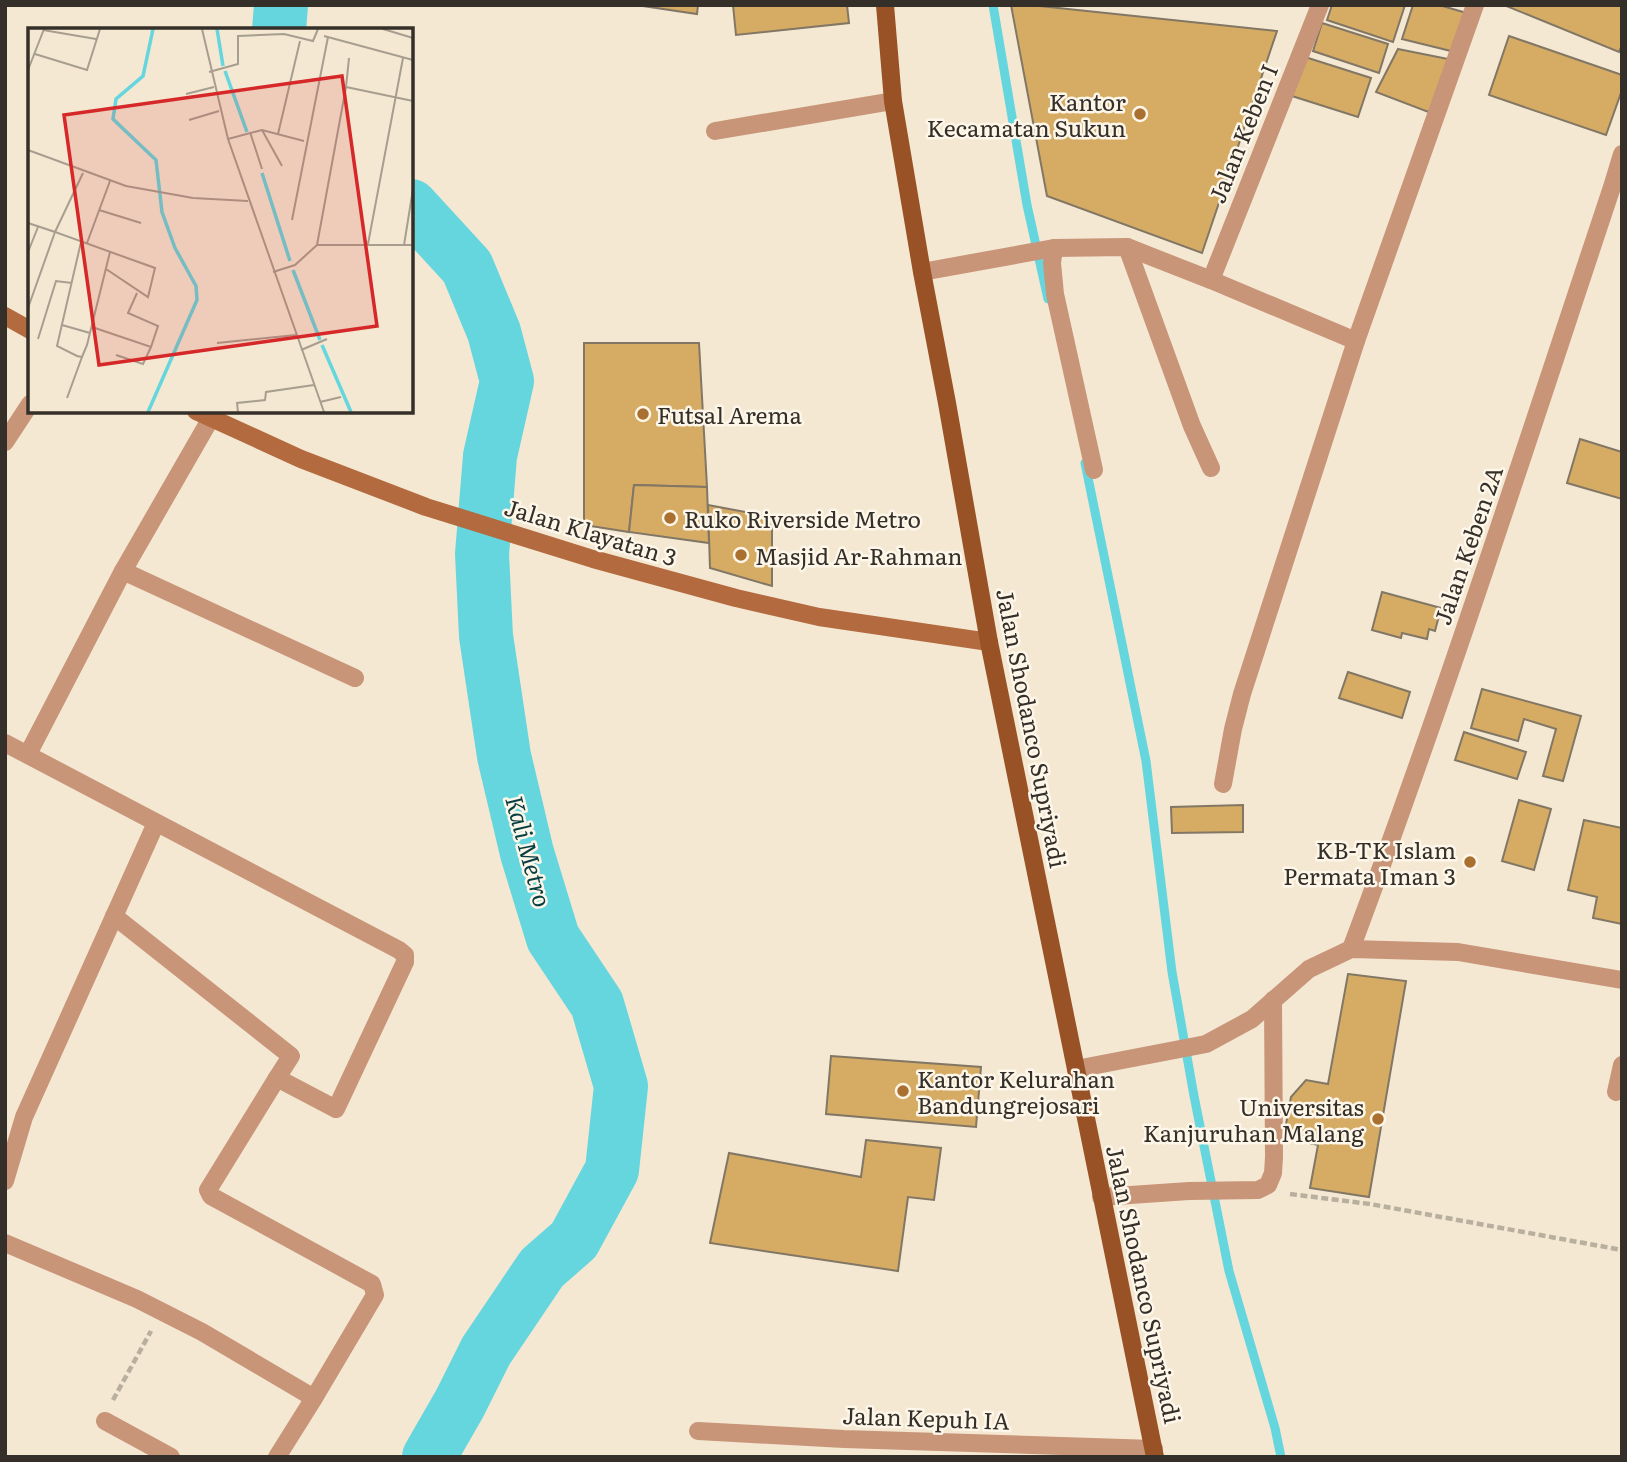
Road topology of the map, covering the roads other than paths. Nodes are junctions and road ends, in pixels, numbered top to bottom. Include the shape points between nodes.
1 (885, 5) edge
2 (1320, 5) edge
3 (1475, 5) edge
4 (893, 101) junction
5 (715, 131) dead end
6 (1622, 154) edge
7 (1127, 247) junction
8 (1051, 248) junction
9 (922, 272) junction
10 (1211, 280) junction
11 (5, 316) edge
12 (28, 329) edge
13 (1356, 341) junction
14 (28, 407) edge
15 (203, 414) edge
16 (5, 442) edge
17 (1211, 468) dead end
18 (1094, 470) dead end
19 (123, 572) junction
20 (989, 642) junction
21 (355, 678) dead end
22 (5, 743) edge
23 (28, 754) junction
24 (1223, 784) dead end
25 (156, 823) junction
26 (114, 916) junction
27 (1351, 949) junction
28 (1622, 981) edge
29 (1272, 1000) junction
30 (1622, 1065) edge
31 (1076, 1069) junction
32 (277, 1078) junction
33 (1616, 1092) dead end
34 (5, 1181) edge
35 (1101, 1196) junction
36 (5, 1243) edge
37 (313, 1398) junction
38 (105, 1421) road end
39 (698, 1431) dead end
40 (1155, 1453) edge
41 (171, 1457) edge
42 (277, 1457) edge

1 - 4 main road, Jalan Shodanco Supriyadi
2 - 10 street, Jalan Keben I
3 - 13 street
4 - 5 street
4 - 9 main road, Jalan Shodanco Supriyadi
6 - 27 street, Jalan Keben 2A via 1410,788
7 - 8 street
7 - 10 street
7 - 17 street
8 - 9 street
8 - 18 street via 1055,294
9 - 20 main road, Jalan Shodanco Supriyadi
10 - 13 street
11 - 12 street
13 - 24 street via 1242,694
14 - 16 street
15 - 19 street
15 - 20 street, Jalan Klayatan 3 via 301,459 426,507 593,559 820,617
19 - 21 street
19 - 23 street
20 - 31 main road, Jalan Shodanco Supriyadi
22 - 23 street
23 - 25 street
25 - 26 street
25 - 32 street via 405,955 336,1110
26 - 32 street via 291,1056
26 - 34 street via 24,1117
27 - 28 street via 1458,952
27 - 29 street via 1309,969
29 - 31 street via 1252,1019 1206,1044
29 - 35 street via 1274,1157 1268,1185 1250,1190
30 - 33 street
31 - 35 main road, Jalan Shodanco Supriyadi
32 - 37 street via 208,1190 211,1196 372,1284 375,1295
35 - 40 main road, Jalan Shodanco Supriyadi
36 - 37 street via 202,1332
37 - 42 street
38 - 41 street
39 - 40 street, Jalan Kepuh IA

